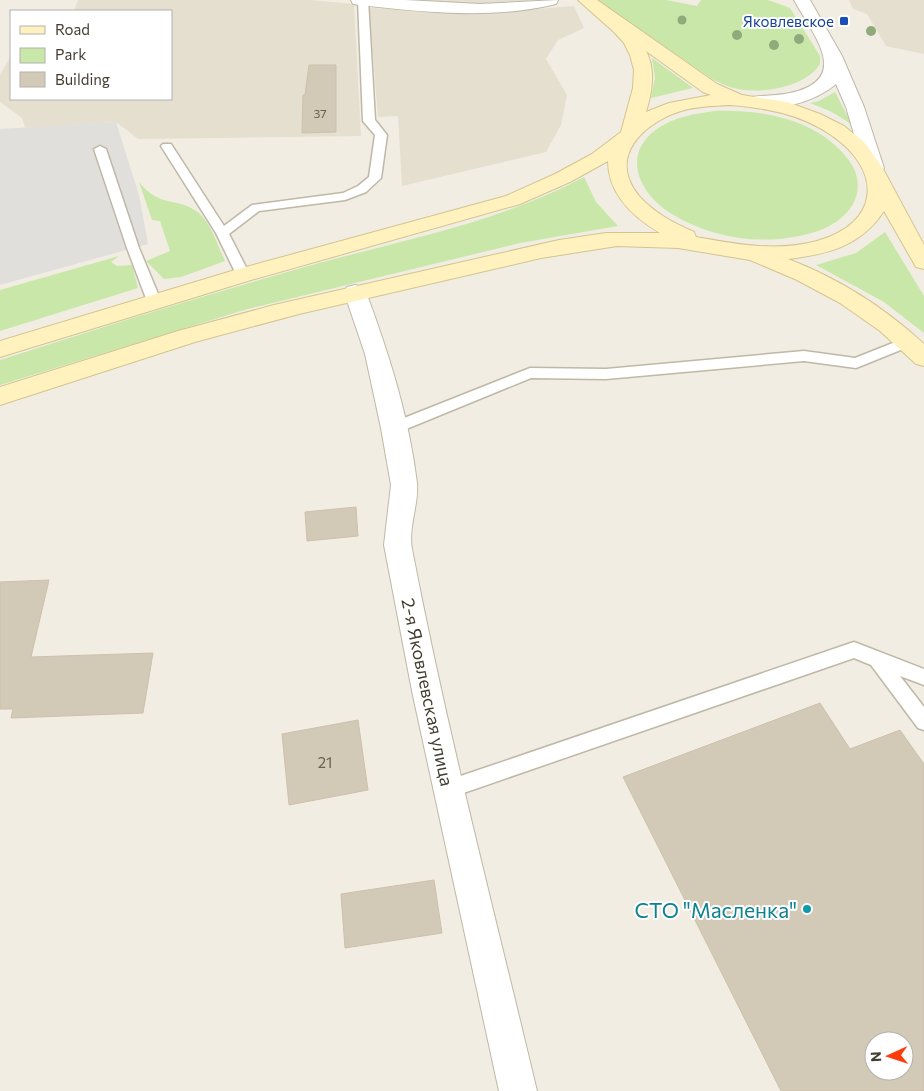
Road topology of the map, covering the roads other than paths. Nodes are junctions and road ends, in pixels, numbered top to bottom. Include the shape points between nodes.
1 (361, 0) edge
2 (550, 0) edge
3 (586, 0) edge
4 (802, 0) edge
5 (608, 17) junction
6 (833, 56) junction
7 (750, 101) junction
8 (627, 135) junction
9 (167, 146) dead end
10 (100, 149) dead end
11 (876, 173) junction
12 (222, 233) junction
13 (722, 248) junction
14 (924, 262) edge
15 (242, 275) junction
16 (355, 292) junction
17 (154, 301) junction
18 (908, 342) junction
19 (0, 349) edge
20 (924, 358) edge
21 (0, 396) edge
22 (394, 428) junction
23 (878, 660) junction
24 (924, 677) edge
25 (924, 722) edge
26 (449, 790) junction
27 (518, 1091) edge

1 - 2 street via 474,8 524,6
1 - 12 lane via 369,121 381,135 375,178 362,189 345,196 256,208
3 - 5 main road
4 - 6 street
5 - 7 main road via 710,88
5 - 8 main road via 630,38 643,68 640,105
6 - 7 street via 835,74 832,80 819,88 784,99
6 - 11 street via 855,107
7 - 8 main road via 708,100 675,107 654,114
7 - 11 main road via 804,114 838,130 864,152
8 - 13 main road via 616,165 628,196 640,210 675,233
8 - 15 main road via 612,150 579,170 513,200
9 - 12 lane
10 - 17 lane
11 - 13 main road via 879,192 875,208 865,222 838,240 796,252
11 - 14 main road via 901,225
12 - 15 lane
13 - 16 main road via 650,239 595,242
13 - 18 main road via 781,265 834,290 870,311
15 - 17 main road
16 - 21 main road via 180,339
16 - 22 street, 2-я Яковлевская улица via 377,354
17 - 19 main road
18 - 20 main road
18 - 22 lane via 856,363 804,356 606,374 530,373
22 - 26 street, 2-я Яковлевская улица via 404,485 398,545
23 - 24 lane
23 - 25 lane
23 - 26 lane via 854,650
26 - 27 street, 2-я Яковлевская улица

